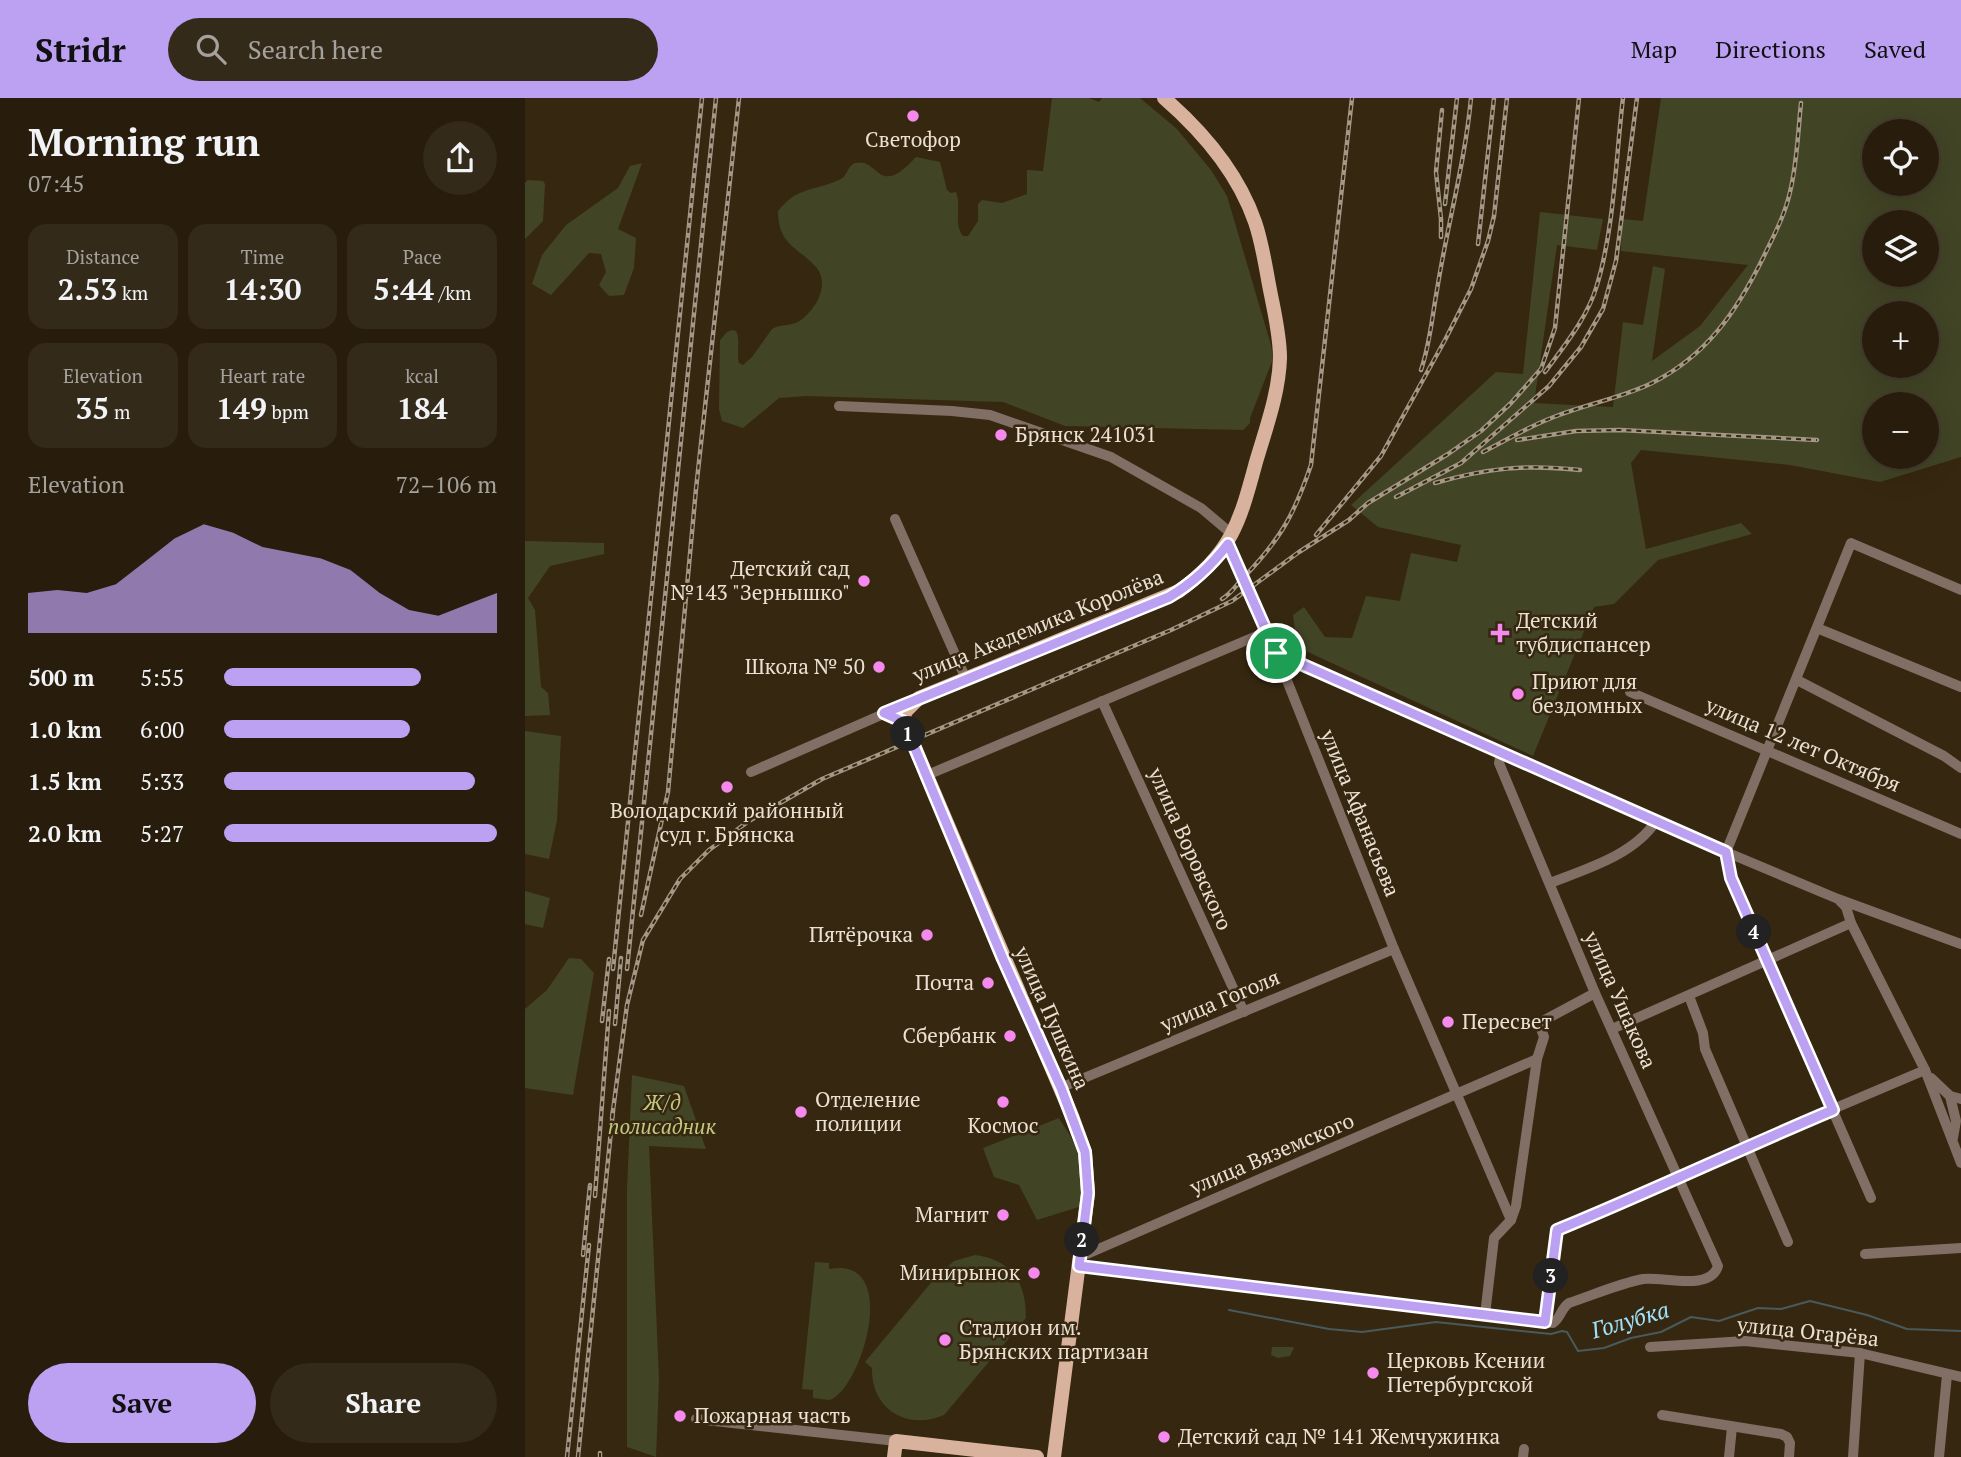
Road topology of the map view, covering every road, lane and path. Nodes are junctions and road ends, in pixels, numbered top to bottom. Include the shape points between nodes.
1 (1164, 98) edge
2 (839, 406) dead end
3 (895, 519) dead end
4 (1231, 539) junction
5 (1961, 590) edge
6 (1817, 628) junction
7 (1266, 632) junction
8 (1276, 653) junction
9 (966, 679) junction
10 (1797, 680) junction
11 (1961, 687) edge
12 (1630, 692) dead end
13 (919, 698) junction
14 (1102, 701) junction
15 (884, 713) junction
16 (904, 722) junction
17 (1768, 750) junction
18 (1501, 753) junction
19 (1961, 768) edge
20 (751, 772) dead end
21 (925, 776) junction
22 (1656, 821) junction
23 (1961, 834) edge
24 (1726, 852) junction
25 (1550, 883) junction
26 (1838, 899) junction
27 (1851, 923) junction
28 (1961, 944) edge
29 (1394, 949) junction
30 (1767, 962) junction
31 (1595, 993) junction
32 (1689, 996) junction
33 (1244, 1012) junction
34 (1612, 1030) junction
35 (1537, 1059) junction
36 (1925, 1070) junction
37 (1061, 1088) junction
38 (1456, 1096) junction
39 (1956, 1097) edge
40 (1833, 1110) junction
41 (1952, 1141) junction
42 (1746, 1146) junction
43 (1961, 1163) edge
44 (1679, 1179) junction
45 (1871, 1198) dead end
46 (1511, 1220) junction
47 (1788, 1241) dead end
48 (1961, 1248) edge
49 (1865, 1254) dead end
50 (1079, 1261) junction
51 (1485, 1315) junction
52 (1545, 1322) junction
53 (1650, 1347) dead end
54 (1860, 1353) junction
55 (1947, 1375) junction
56 (1961, 1377) edge
57 (1662, 1415) dead end
58 (696, 1419) dead end
59 (1732, 1427) junction
60 (896, 1441) junction
61 (894, 1457) edge
62 (1037, 1457) edge
63 (1055, 1457) edge
64 (1729, 1457) edge
65 (1789, 1457) edge
66 (1853, 1457) edge
67 (1939, 1457) edge

1 - 4 main road, улица Академика Королёва via 1202,134 1245,200 1255,221 1278,331 1280,357 1272,407
2 - 4 street via 990,415 1111,457 1201,508
3 - 9 street
4 - 7 street, улица Афанасьева
4 - 9 main road, улица Академика Королёва via 1213,563 1169,597
5 - 6 street via 1851,543
6 - 10 street
6 - 11 street
7 - 8 street, улица Афанасьева
7 - 14 street
8 - 18 street
8 - 29 street, улица Афанасьева
9 - 13 main road, улица Академика Королёва
10 - 17 street
10 - 19 street
12 - 17 street, улица 12 лет Октября
13 - 15 street, улица Академика Королёва
13 - 16 main road via 905,712
14 - 21 street
14 - 33 street, улица Воровского
15 - 16 street
15 - 20 street, улица Академика Королёва
16 - 21 main road, улица Пушкина
17 - 23 street, улица 12 лет Октября
17 - 24 street
18 - 22 street
18 - 25 street, улица Ушакова via 1499,763
21 - 37 main road, улица Пушкина
22 - 24 street
22 - 25 street via 1637,842
24 - 26 street
24 - 30 street via 1731,878
25 - 31 street, улица Ушакова
26 - 27 street
26 - 28 street
27 - 30 street
27 - 36 street
29 - 33 street, улица Гоголя
29 - 38 street, улица Афанасьева
30 - 32 street
30 - 40 street
31 - 34 street, улица Ушакова
31 - 35 street via 1539,1023 1544,1037
32 - 34 street
32 - 42 street via 1705,1049
33 - 37 street, улица Гоголя
34 - 44 street, улица Ушакова
35 - 38 street, улица Вяземского
35 - 46 street
36 - 39 street via 1938,1087
36 - 40 street
36 - 41 street
37 - 50 main road, улица Пушкина via 1085,1152 1088,1193
38 - 46 street, улица Афанасьева
38 - 50 street, улица Вяземского
39 - 41 street
40 - 42 street
40 - 45 street
41 - 43 street
42 - 44 street
42 - 47 street
44 - 52 street via 1557,1230
44 - 52 street, улица Ушакова via 1717,1270 1709,1278 1697,1280 1634,1281 1569,1303 1556,1321
46 - 51 street via 1494,1238
48 - 49 street
50 - 51 street
50 - 63 main road, улица Пушкина
51 - 52 street
53 - 54 street, улица Огарёва via 1745,1341
54 - 55 street, улица Огарёва
54 - 66 street
55 - 56 street, улица Огарёва
55 - 67 street
57 - 59 street
58 - 60 street
59 - 64 street
59 - 65 street via 1787,1437
60 - 61 main road
60 - 62 main road

